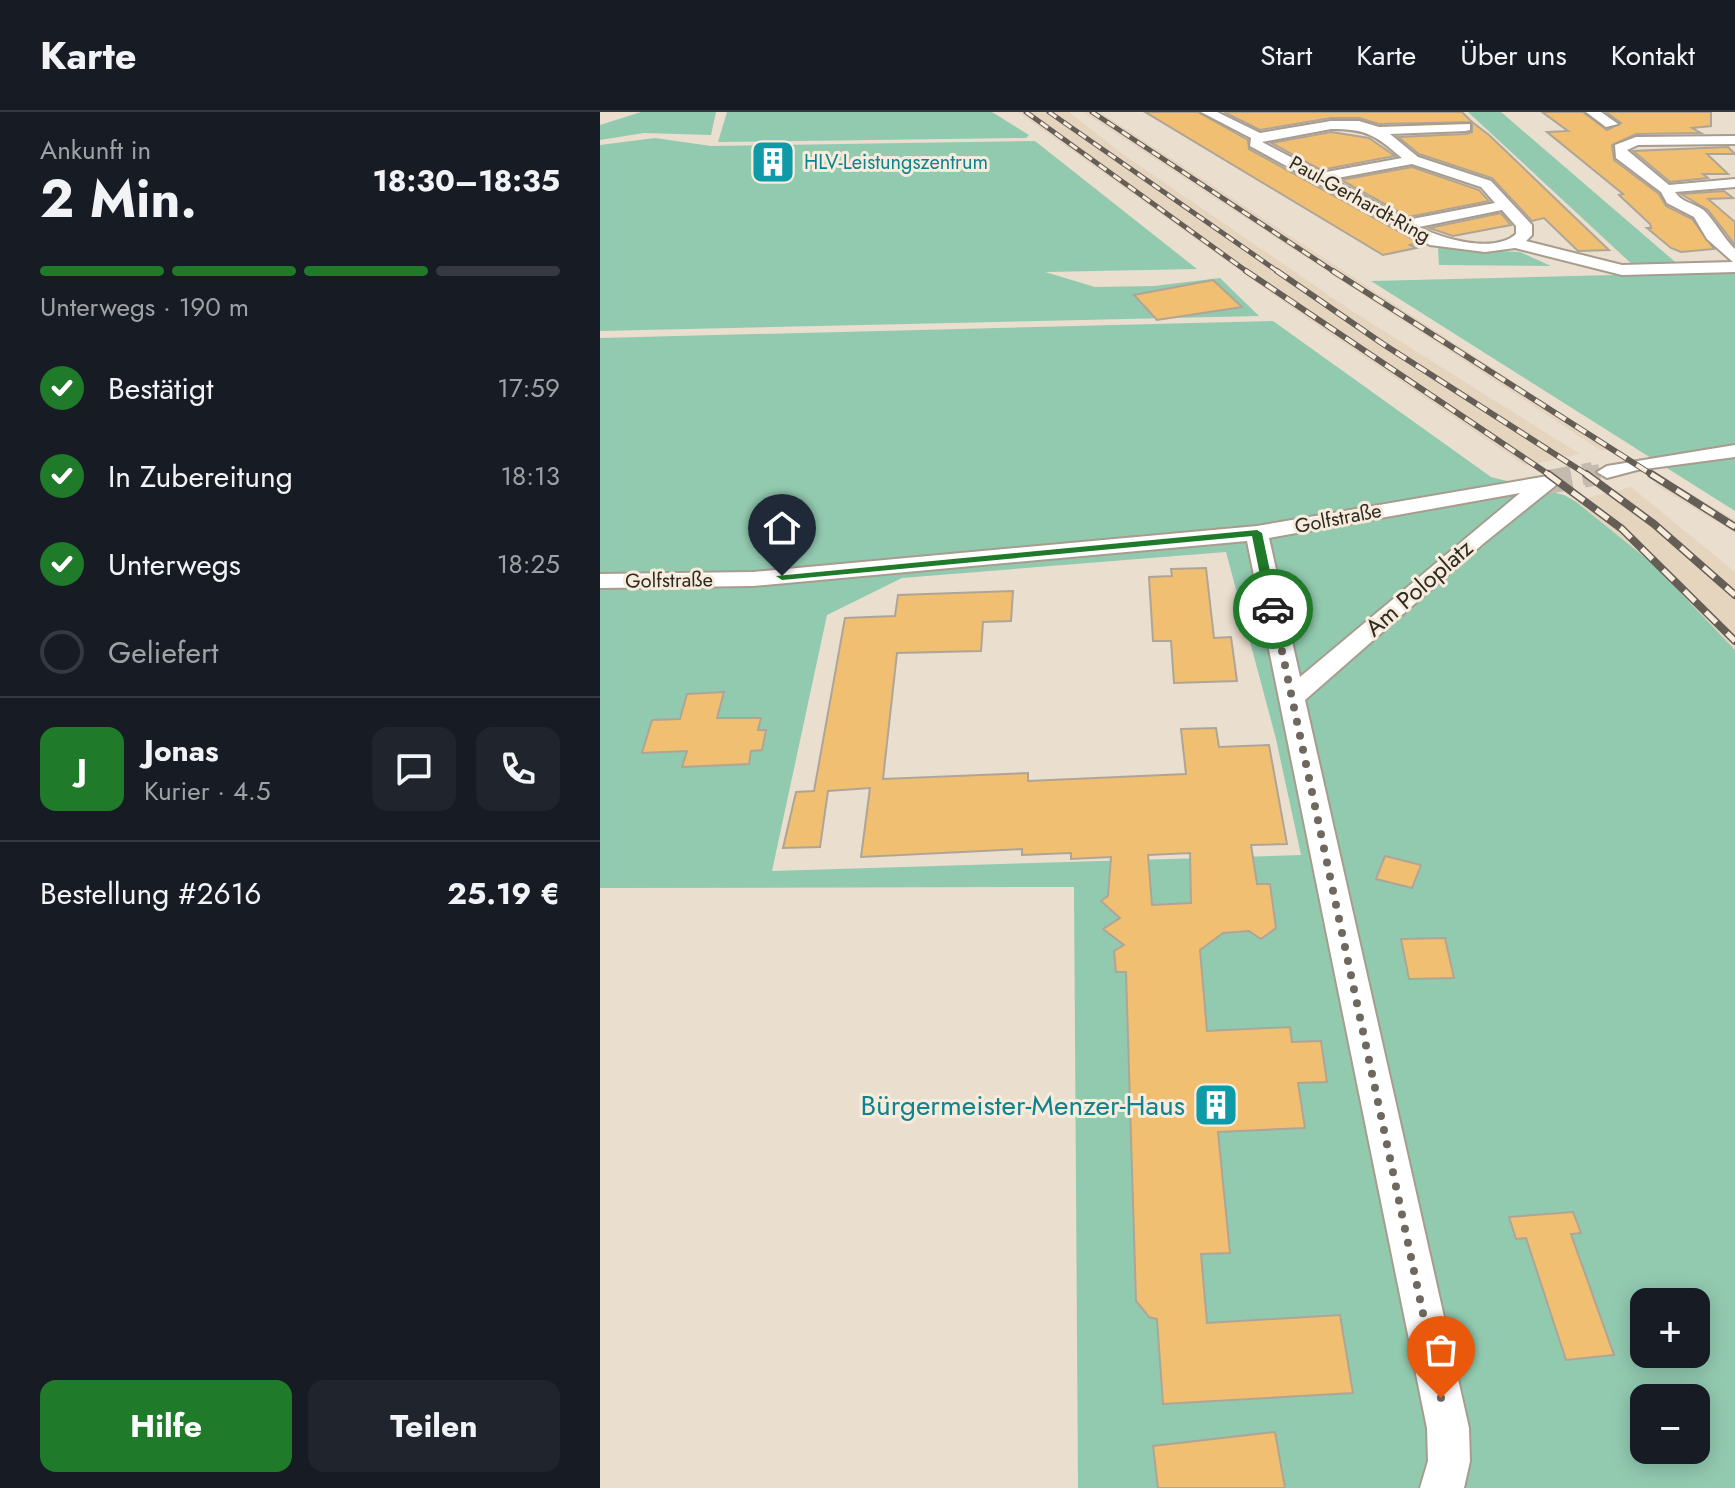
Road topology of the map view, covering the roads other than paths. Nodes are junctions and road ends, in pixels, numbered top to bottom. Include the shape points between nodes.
1 (1207, 112) edge
2 (1366, 112) edge
3 (1592, 112) edge
4 (1611, 124) dead end
5 (1359, 125) junction
6 (1465, 127) dead end
7 (1378, 131) junction
8 (1258, 137) junction
9 (1735, 140) edge
10 (1413, 160) junction
11 (1322, 177) junction
12 (1735, 183) edge
13 (1667, 190) junction
14 (1506, 205) junction
15 (1405, 225) junction
16 (1515, 243) junction
17 (1735, 258) edge
18 (1735, 267) edge
19 (1735, 451) edge
20 (1626, 468) tunnel mouth
21 (1548, 482) joint
22 (1257, 533) junction
23 (600, 581) edge
24 (1292, 698) junction
25 (1442, 1488) edge

1 - 8 street, Paul-Gerhardt-Ring
2 - 5 street via 1372,121
3 - 4 street
5 - 7 street, Paul-Gerhardt-Ring
5 - 8 street, Paul-Gerhardt-Ring
6 - 7 street, Paul-Gerhardt-Ring
7 - 10 street, Paul-Gerhardt-Ring
8 - 11 street, Paul-Gerhardt-Ring via 1255,143
9 - 13 street via 1636,141 1620,148 1621,155
10 - 11 street
10 - 14 street, Paul-Gerhardt-Ring via 1476,178
11 - 15 street, Paul-Gerhardt-Ring
12 - 13 street
13 - 17 street via 1672,200 1700,214 1712,236
14 - 15 street
14 - 16 street, Paul-Gerhardt-Ring via 1524,225 1524,235
15 - 16 street, Paul-Gerhardt-Ring via 1436,242 1460,246
16 - 18 street via 1622,270
19 - 20 street
21 - 22 street, Golfstraße
21 - 24 street, Am Poloplatz
22 - 23 street, Golfstraße via 753,579
22 - 24 street
24 - 25 street via 1448,1428 1449,1461

